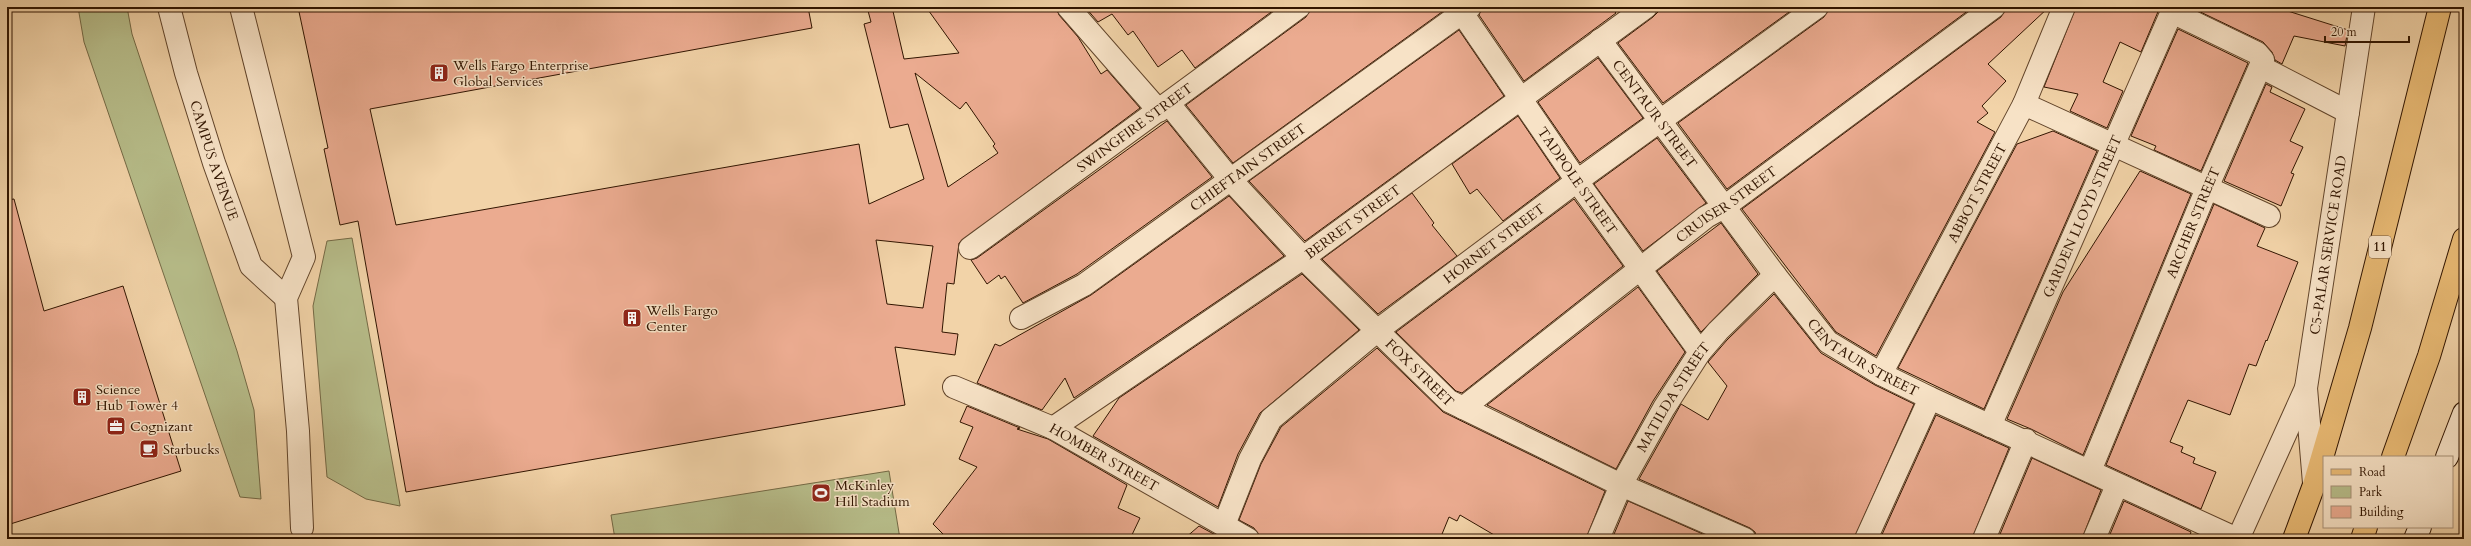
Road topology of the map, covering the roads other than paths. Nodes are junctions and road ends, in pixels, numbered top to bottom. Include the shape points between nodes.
1 (170, 7) edge
2 (241, 7) edge
3 (1068, 7) edge
4 (1299, 7) edge
5 (1646, 7) edge
6 (1817, 7) edge
7 (1994, 7) edge
8 (2064, 7) edge
9 (2364, 7) edge
10 (2440, 7) edge
11 (1463, 9) edge
12 (2173, 10) edge
13 (1600, 40) junction
14 (2261, 67) junction
15 (1521, 97) junction
16 (2024, 104) junction
17 (1164, 108) junction
18 (2348, 112) junction
19 (1660, 122) junction
20 (2114, 146) junction
21 (1230, 178) junction
22 (1577, 181) junction
23 (2207, 188) junction
24 (1724, 207) junction
25 (2269, 216) dead end
26 (2464, 239) edge
27 (970, 248) dead end
28 (1303, 258) junction
29 (1641, 270) junction
30 (1775, 275) junction
31 (286, 298) junction
32 (1021, 318) dead end
33 (1378, 330) junction
34 (1700, 352) junction
35 (1881, 374) junction
36 (954, 386) dead end
37 (2306, 388) junction
38 (1930, 398) junction
39 (1463, 408) junction
40 (2464, 413) edge
41 (1990, 426) junction
42 (1053, 428) junction
43 (2026, 440) junction
44 (2393, 456) edge
45 (2447, 456) edge
46 (2090, 471) junction
47 (1621, 485) junction
48 (2117, 485) junction
49 (2314, 485) junction
50 (1224, 525) junction
51 (302, 528) dead end
52 (2366, 528) edge
53 (2420, 528) edge
54 (1248, 539) edge
55 (1598, 539) edge
56 (1745, 539) edge
57 (1866, 539) edge
58 (1984, 539) edge
59 (2094, 539) edge
60 (2238, 539) edge
61 (2294, 539) edge
62 (2362, 539) edge
63 (2415, 539) edge

1 - 31 street, CAMPUS AVENUE via 186,72 214,163 251,266
2 - 31 street via 304,257
3 - 17 street, FOX STREET
4 - 17 street, SWINGFIRE STREET
5 - 13 street, BERRET STREET
6 - 19 street, HORNET STREET
7 - 24 street, CRUISER STREET
8 - 16 street, ABBOT STREET
9 - 18 street, C5-PALAR SERVICE ROAD
10 - 49 main road, 11 via 2360,328
11 - 15 street, TADPOLE STREET
11 - 21 street, CHIEFTAIN STREET
12 - 14 street via 2258,53 2264,60
12 - 20 street, GARDEN LLOYD STREET
13 - 15 street, BERRET STREET
13 - 19 street, CENTAUR STREET
14 - 18 street
14 - 23 street, ARCHER STREET
15 - 22 street, TADPOLE STREET
15 - 28 street, BERRET STREET
16 - 20 street
16 - 35 street, ABBOT STREET
17 - 21 street, FOX STREET
17 - 27 street, SWINGFIRE STREET via 1048,189
18 - 37 street, C5-PALAR SERVICE ROAD
19 - 22 street, HORNET STREET
19 - 24 street, CENTAUR STREET
20 - 23 street
20 - 41 street, GARDEN LLOYD STREET
21 - 28 street, FOX STREET
21 - 32 street, CHIEFTAIN STREET via 1084,285
22 - 29 street, TADPOLE STREET
22 - 33 street, HORNET STREET
23 - 25 street
23 - 46 street, ARCHER STREET
24 - 29 street, CRUISER STREET via 1706,217
24 - 30 street, CENTAUR STREET
26 - 44 main road via 2429,356
28 - 33 street, FOX STREET
28 - 42 street, BERRET STREET
29 - 34 street, TADPOLE STREET
29 - 39 street, CRUISER STREET
30 - 34 street, MATILDA STREET
30 - 35 street, CENTAUR STREET via 1828,342
31 - 51 street via 298,431
33 - 39 street, FOX STREET via 1436,390
33 - 50 street, HORNET STREET via 1271,419 1250,459
34 - 47 street, MATILDA STREET via 1664,408
35 - 38 street, CENTAUR STREET
36 - 42 street, HOMBER STREET
37 - 49 street, C5-PALAR SERVICE ROAD
37 - 60 street
38 - 41 street, CENTAUR STREET
38 - 57 street
39 - 47 street, FOX STREET
40 - 45 street
41 - 43 street, CENTAUR STREET
42 - 50 street, HOMBER STREET
43 - 46 street, CENTAUR STREET
43 - 58 street
46 - 48 street, CENTAUR STREET
47 - 55 street, MATILDA STREET
47 - 56 street, FOX STREET
48 - 59 street
48 - 60 street, CENTAUR STREET
49 - 61 main road, 11
50 - 54 street, HOMBER STREET
52 - 62 main road
53 - 63 street

